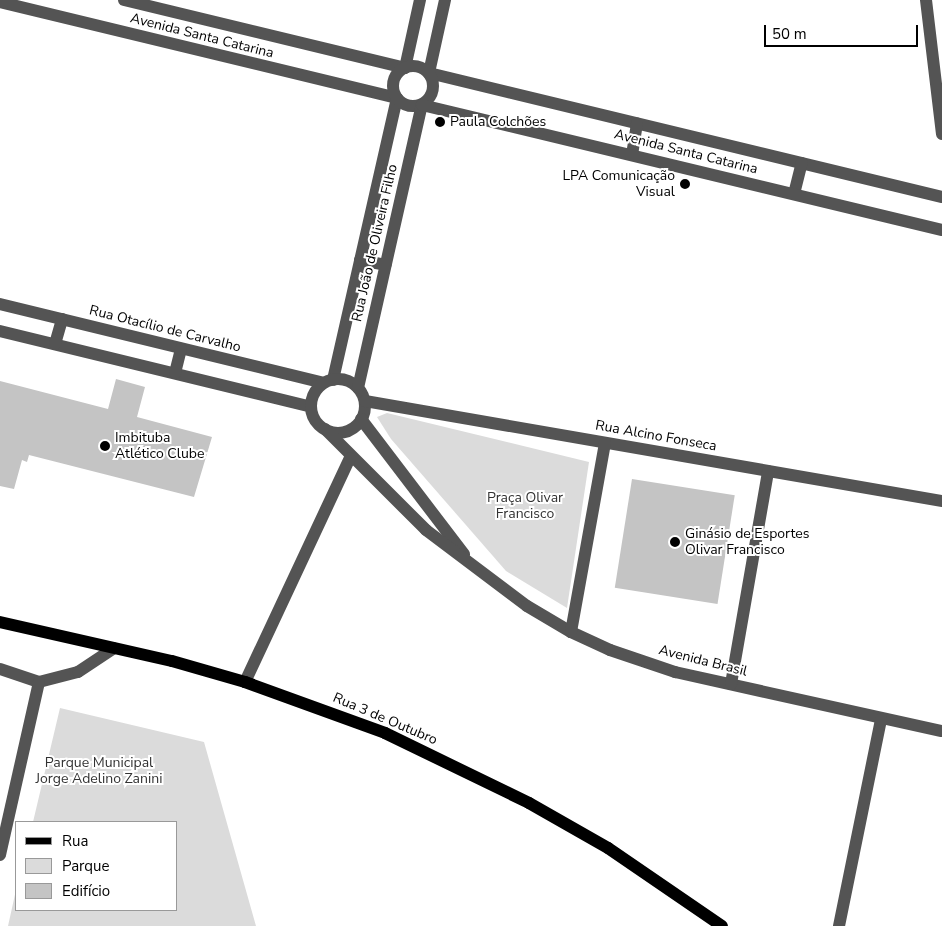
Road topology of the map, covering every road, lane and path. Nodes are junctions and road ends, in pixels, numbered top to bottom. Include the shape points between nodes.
1 (124, 0) edge
2 (420, 0) edge
3 (446, 0) edge
4 (926, 0) edge
5 (0, 2) edge
6 (405, 68) junction
7 (429, 73) junction
8 (940, 94) edge
9 (397, 98) junction
10 (422, 105) junction
11 (637, 123) junction
12 (942, 134) edge
13 (632, 155) junction
14 (802, 163) junction
15 (794, 194) junction
16 (942, 197) edge
17 (942, 231) edge
18 (360, 260) junction
19 (386, 265) junction
20 (0, 304) edge
21 (62, 319) junction
22 (0, 331) edge
23 (55, 344) junction
24 (181, 348) junction
25 (175, 373) junction
26 (328, 381) junction
27 (358, 388) junction
28 (365, 402) junction
29 (311, 407) junction
30 (362, 419) junction
31 (325, 429) junction
32 (605, 443) junction
33 (350, 458) junction
34 (768, 470) junction
35 (942, 501) edge
36 (476, 570) junction
37 (0, 622) edge
38 (571, 632) junction
39 (114, 648) junction
40 (0, 669) edge
41 (39, 682) junction
42 (245, 682) junction
43 (730, 684) junction
44 (881, 719) junction
45 (942, 731) edge
46 (0, 855) edge
47 (722, 926) edge
48 (839, 926) edge

1 - 6 street, Avenida Santa Catarina
2 - 6 street
3 - 7 street
4 - 8 street
5 - 9 street, Avenida Santa Catarina
6 - 7 street via 418,66
6 - 9 street via 394,81
7 - 10 street via 433,91
7 - 11 street, Avenida Santa Catarina
8 - 12 street
9 - 10 street via 408,106
9 - 18 street, Rua João de Oliveira Filho
10 - 13 street, Avenida Santa Catarina
10 - 19 street, Rua João de Oliveira Filho
11 - 13 street
11 - 14 street, Avenida Santa Catarina
13 - 15 street, Avenida Santa Catarina
14 - 15 street
14 - 16 street, Avenida Santa Catarina
15 - 17 street, Avenida Santa Catarina
18 - 19 street
18 - 26 street, Rua João de Oliveira Filho
19 - 27 street, Rua João de Oliveira Filho
20 - 21 street, Rua Otacílio de Carvalho
21 - 23 street
21 - 24 street, Rua Otacílio de Carvalho
22 - 23 street
23 - 25 street
24 - 25 street
24 - 26 street, Rua Otacílio de Carvalho
25 - 29 street
26 - 27 street via 346,380
26 - 29 street via 312,398
27 - 28 street
28 - 30 street
28 - 32 street, Rua Alcino Fonseca
29 - 31 street via 313,416
30 - 31 street via 346,432
30 - 36 street, Avenida Brasil
31 - 33 street, Avenida Brasil
32 - 34 street, Rua Alcino Fonseca
32 - 38 street
33 - 36 street, Avenida Brasil via 426,530
33 - 42 street
34 - 35 street, Rua Alcino Fonseca
34 - 43 street
36 - 38 street, Avenida Brasil
37 - 39 main road, Rua 3 de Outubro
38 - 43 street, Avenida Brasil via 650,664
39 - 41 street via 78,672
39 - 42 main road, Rua 3 de Outubro
40 - 41 street
41 - 46 street
42 - 47 main road, Rua 3 de Outubro via 385,733 529,803 608,848
43 - 44 street, Avenida Brasil
44 - 45 street, Avenida Brasil
44 - 48 street

